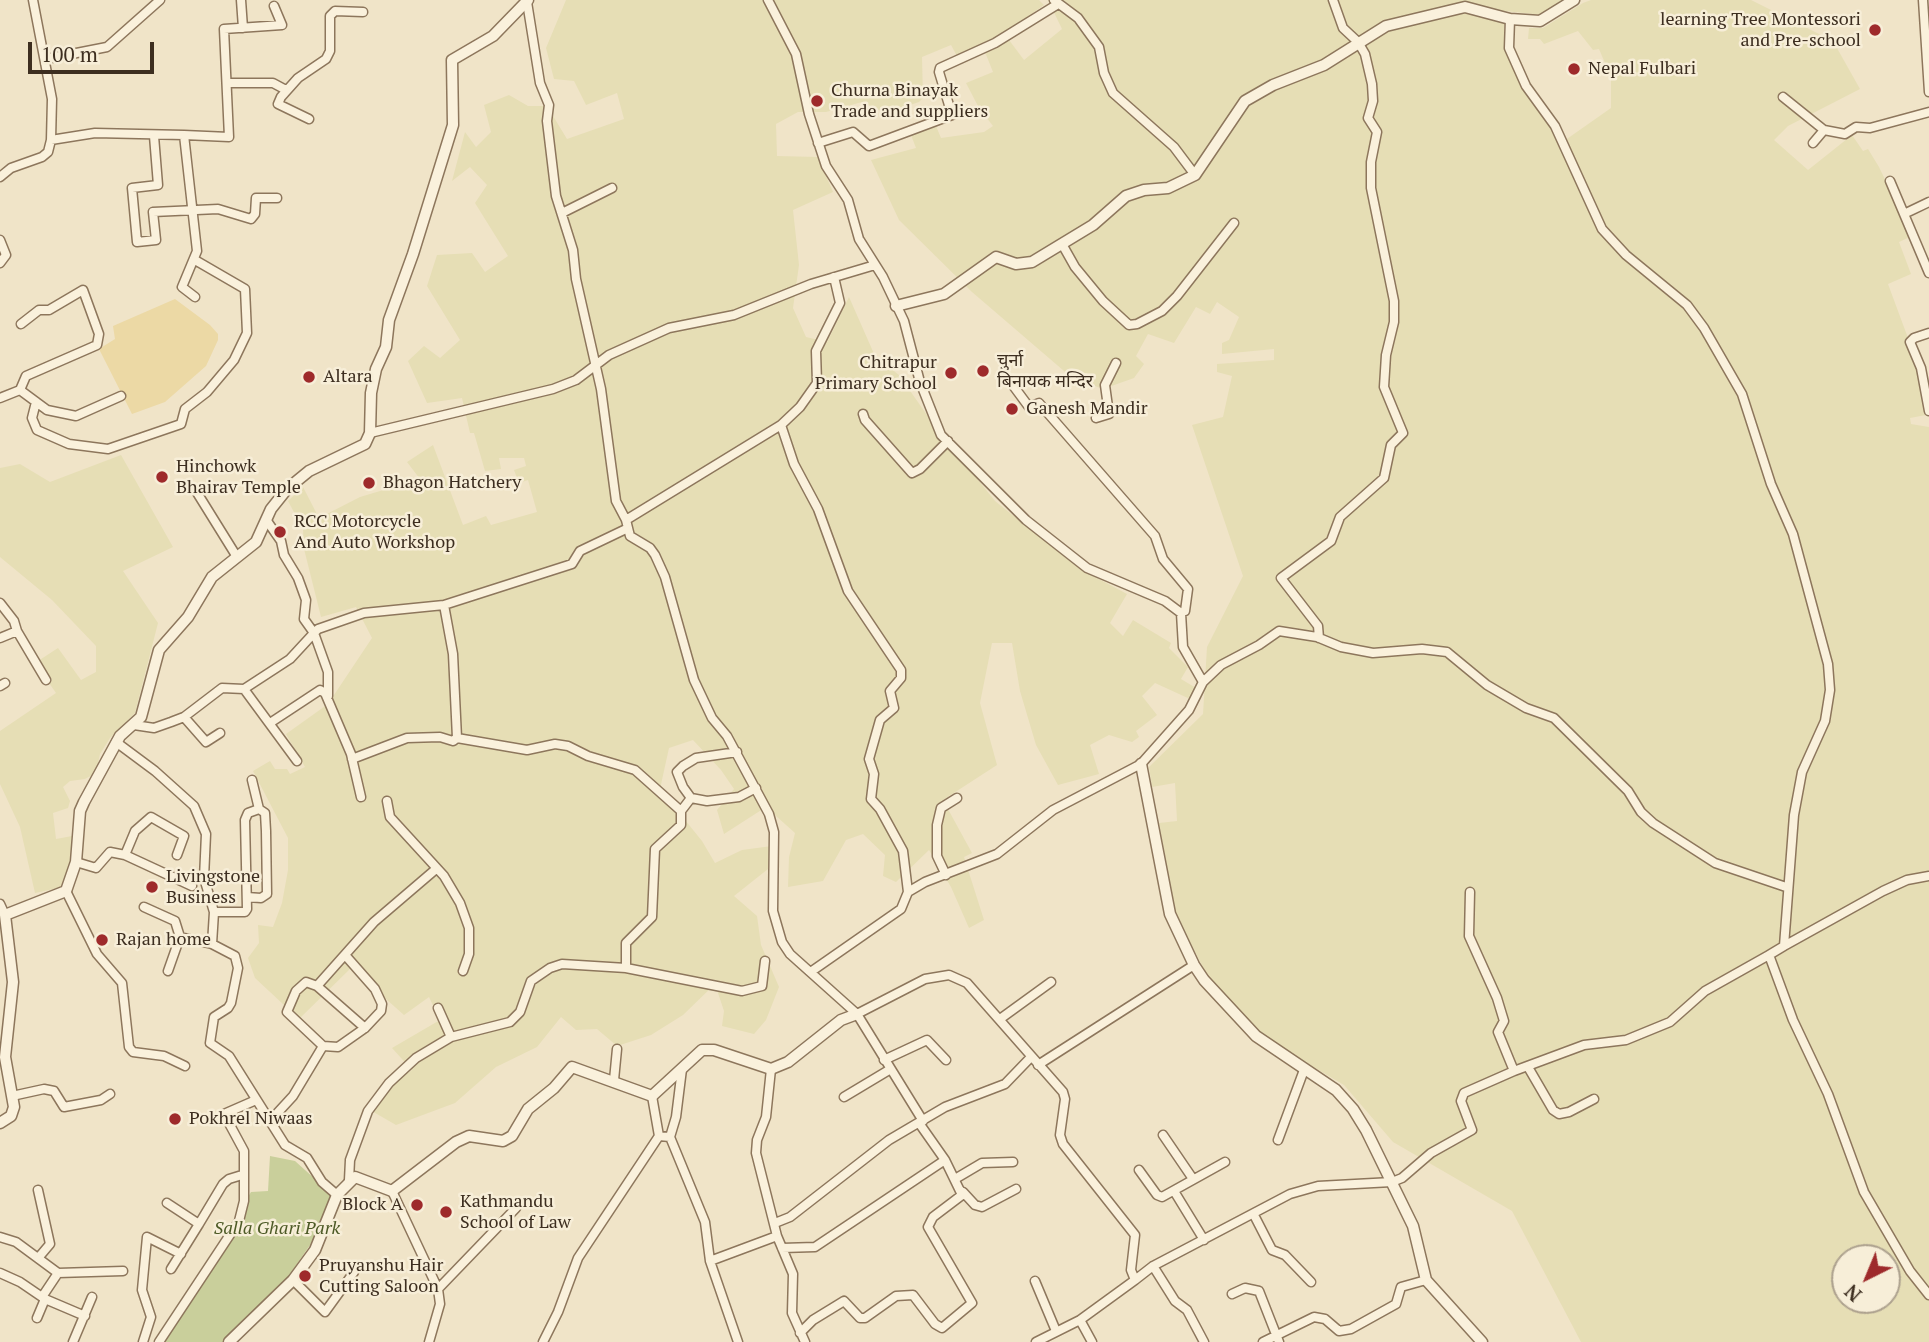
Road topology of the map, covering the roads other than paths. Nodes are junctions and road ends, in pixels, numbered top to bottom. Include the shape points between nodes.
1 (33, 0) edge
2 (160, 0) edge
3 (240, 0) edge
4 (768, 0) edge
5 (1333, 0) edge
6 (1574, 0) edge
7 (1923, 0) edge
8 (528, 1) edge
9 (1056, 2) edge
10 (275, 6) dead end
11 (363, 12) dead end
12 (1510, 19) junction
13 (243, 28) junction
14 (1359, 42) junction
15 (46, 59) junction
16 (227, 83) junction
17 (286, 90) junction
18 (1929, 92) edge
19 (1783, 97) dead end
20 (1929, 112) edge
21 (309, 119) dead end
22 (1824, 130) junction
23 (154, 135) junction
24 (184, 135) junction
25 (51, 140) junction
26 (818, 143) junction
27 (1813, 143) dead end
28 (1195, 175) junction
29 (0, 177) edge
30 (1890, 181) dead end
31 (612, 188) dead end
32 (277, 198) dead end
33 (1929, 202) edge
34 (191, 208) junction
35 (562, 213) junction
36 (1906, 213) junction
37 (1234, 223) dead end
38 (0, 240) edge
39 (1062, 244) junction
40 (195, 260) junction
41 (0, 263) edge
42 (876, 265) junction
43 (1929, 272) edge
44 (834, 277) junction
45 (195, 297) dead end
46 (896, 306) junction
47 (21, 324) dead end
48 (1929, 333) edge
49 (1116, 363) dead end
50 (595, 367) junction
51 (1009, 380) dead end
52 (20, 390) junction
53 (121, 396) dead end
54 (0, 398) edge
55 (36, 402) junction
56 (1929, 411) edge
57 (863, 415) dead end
58 (1096, 418) dead end
59 (781, 425) junction
60 (370, 433) junction
61 (948, 441) junction
62 (196, 491) dead end
63 (267, 521) junction
64 (626, 524) junction
65 (237, 557) junction
66 (0, 603) edge
67 (444, 605) junction
68 (1185, 611) dead end
69 (17, 631) junction
70 (314, 633) junction
71 (0, 638) edge
72 (1319, 638) junction
73 (46, 680) dead end
74 (1203, 682) junction
75 (244, 688) junction
76 (328, 696) junction
77 (184, 717) junction
78 (270, 723) junction
79 (134, 725) junction
80 (220, 733) dead end
81 (457, 738) junction
82 (116, 742) junction
83 (737, 752) junction
84 (352, 759) junction
85 (297, 761) dead end
86 (1141, 764) junction
87 (252, 780) dead end
88 (756, 788) junction
89 (361, 797) dead end
90 (691, 798) junction
91 (957, 798) dead end
92 (387, 801) dead end
93 (259, 809) junction
94 (681, 811) junction
95 (125, 855) junction
96 (177, 855) dead end
97 (76, 862) junction
98 (436, 869) junction
99 (946, 875) junction
100 (1929, 876) edge
101 (192, 886) dead end
102 (1786, 887) junction
103 (66, 891) junction
104 (908, 892) junction
105 (1470, 892) dead end
106 (247, 897) junction
107 (0, 904) edge
108 (144, 907) dead end
109 (214, 912) junction
110 (5, 915) junction
111 (180, 937) junction
112 (212, 944) junction
113 (1784, 946) junction
114 (345, 955) junction
115 (1769, 956) junction
116 (765, 961) dead end
117 (1194, 965) junction
118 (626, 968) junction
119 (168, 971) dead end
120 (463, 971) dead end
121 (811, 971) junction
122 (1051, 982) dead end
123 (317, 986) junction
124 (438, 1008) dead end
125 (857, 1014) junction
126 (1000, 1019) junction
127 (365, 1028) junction
128 (452, 1037) junction
129 (323, 1046) junction
130 (617, 1049) dead end
131 (1031, 1057) junction
132 (884, 1060) junction
133 (946, 1060) dead end
134 (1038, 1065) junction
135 (185, 1066) dead end
136 (1528, 1067) junction
137 (682, 1069) junction
138 (771, 1069) junction
139 (889, 1070) junction
140 (1304, 1070) junction
141 (1514, 1071) junction
142 (614, 1080) junction
143 (110, 1094) dead end
144 (12, 1096) junction
145 (652, 1096) junction
146 (845, 1097) dead end
147 (1594, 1099) dead end
148 (256, 1100) junction
149 (270, 1121) junction
150 (921, 1122) junction
151 (0, 1123) edge
152 (659, 1136) junction
153 (1163, 1136) dead end
154 (670, 1137) junction
155 (1278, 1140) dead end
156 (945, 1160) junction
157 (1226, 1162) dead end
158 (1013, 1163) dead end
159 (1139, 1170) dead end
160 (242, 1175) junction
161 (955, 1179) junction
162 (1193, 1179) junction
163 (349, 1180) junction
164 (1392, 1182) junction
165 (1016, 1189) dead end
166 (38, 1190) dead end
167 (392, 1191) junction
168 (1174, 1191) junction
169 (963, 1192) junction
170 (337, 1195) junction
171 (167, 1203) dead end
172 (516, 1208) dead end
173 (1255, 1215) junction
174 (775, 1223) junction
175 (199, 1224) junction
176 (777, 1236) junction
177 (0, 1237) edge
178 (1204, 1240) junction
179 (782, 1248) junction
180 (181, 1254) junction
181 (39, 1257) junction
182 (710, 1261) junction
183 (1153, 1266) junction
184 (171, 1269) dead end
185 (123, 1271) dead end
186 (354, 1272) dead end
187 (0, 1273) edge
188 (58, 1273) junction
189 (293, 1280) junction
190 (1135, 1280) junction
191 (1426, 1280) junction
192 (1035, 1281) dead end
193 (1311, 1282) dead end
194 (438, 1289) junction
195 (1232, 1294) dead end
196 (1929, 1295) edge
197 (92, 1297) dead end
198 (85, 1316) junction
199 (37, 1318) dead end
200 (1080, 1320) junction
201 (1056, 1331) junction
202 (800, 1333) junction
203 (1278, 1338) edge
204 (73, 1342) edge
205 (143, 1342) edge
206 (159, 1342) edge
207 (229, 1342) edge
208 (429, 1342) edge
209 (543, 1342) edge
210 (738, 1342) edge
211 (805, 1342) edge
212 (1036, 1342) edge
213 (1092, 1342) edge
214 (1204, 1342) edge
215 (1263, 1342) edge
216 (1482, 1342) edge

1 - 15 street
2 - 15 street via 107,47
3 - 13 street
4 - 26 street via 796,54
5 - 14 street via 1343,28
6 - 12 street via 1540,21
7 - 18 street
8 - 35 street via 540,83 549,106 555,196
8 - 60 street via 493,36 452,60 453,125 389,320 386,347 371,393
9 - 26 street via 1005,37 940,68 952,115 869,146 853,132
9 - 28 street via 1078,18 1099,47 1114,93 1174,146
10 - 13 street via 282,25
11 - 17 street via 335,11 330,16 326,59
12 - 14 street via 1465,7 1403,20
12 - 102 street via 1509,48 1525,86 1555,126 1597,219 1626,255 1687,305 1742,394 1771,484 1793,534 1828,664 1830,690 1825,721 1802,772
13 - 16 street via 224,29
14 - 28 street via 1324,65 1245,101
14 - 72 street via 1372,84 1368,118 1377,132 1371,188 1394,301 1384,387 1403,433 1391,446 1384,478 1340,517 1331,541 1282,578 1318,626
15 - 25 street via 52,99
16 - 17 street via 273,83
16 - 24 street via 229,137
17 - 21 street via 278,104
19 - 22 street
20 - 22 street via 1870,128 1856,127 1845,134
22 - 27 street
23 - 24 street
23 - 25 street via 95,133
23 - 34 street via 158,185 132,188 137,242 156,240 153,212
24 - 34 street
25 - 29 street via 42,157
26 - 42 street via 829,172 848,200 859,239
28 - 39 street via 1168,188 1126,196
30 - 36 street
31 - 35 street
32 - 34 street via 256,198 251,219 218,209
33 - 36 street
34 - 40 street
35 - 50 street
36 - 43 street
37 - 39 street via 1162,311 1129,325 1103,301
38 - 41 street via 6,255
39 - 46 street via 1024,265 992,259 944,294
40 - 45 street via 182,287
40 - 55 street via 245,289 247,333 234,360 207,392 185,409 181,424 108,449 69,444 37,430 32,418
42 - 44 street
42 - 46 street
44 - 50 street via 734,315 669,328 608,355
44 - 59 street via 840,303 816,351 817,383
46 - 61 street via 920,382
47 - 52 street via 39,310 48,310 83,290 99,334 97,345 26,376
48 - 56 street via 1910,342 1921,368
49 - 58 street via 1105,386 1109,414
50 - 60 street via 553,388
50 - 64 street via 615,502
51 - 68 street via 1029,407 1039,403 1155,536 1163,559 1188,589
52 - 54 street
52 - 55 street
53 - 55 street via 76,416 54,413
57 - 61 street via 912,473
59 - 64 street
59 - 104 street via 848,591 901,670 901,678 890,691 894,708 880,720 869,759 874,777 871,799 906,858
60 - 63 street via 365,444 309,471 271,509
61 - 74 street via 1026,520 1087,568 1166,601 1181,613 1183,647
62 - 65 street
63 - 65 street via 256,542
63 - 70 street via 298,578 306,600 304,619
64 - 67 street via 580,551 572,564
64 - 83 street via 630,536 655,555 694,680 712,719
65 - 79 street via 212,577 188,617 159,650 141,717
66 - 69 street
67 - 70 street via 364,613
67 - 81 street via 453,654
69 - 71 street
69 - 73 street
70 - 75 street via 290,659
70 - 76 street via 328,672
72 - 74 street via 1279,631 1221,665
72 - 102 street via 1373,653 1447,652 1487,685 1554,718 1628,791 1653,823 1715,863
74 - 86 street via 1189,710
75 - 77 street via 222,688
75 - 78 street
76 - 78 street via 320,690
76 - 84 street
77 - 79 street via 154,727
77 - 80 street via 206,741
78 - 85 street
79 - 82 street
81 - 84 street via 407,738
81 - 94 street via 527,750 568,746 635,770
82 - 97 street via 80,811
82 - 109 street via 194,806 206,834 204,878
83 - 88 street
83 - 90 street via 696,758 677,772
84 - 89 street
86 - 99 street via 1053,810 997,854
86 - 117 street via 1170,914
87 - 93 street
88 - 90 street via 739,797
88 - 121 street via 774,832 773,911 779,935 790,954
90 - 94 street
91 - 99 street via 941,808 937,825 937,856
92 - 98 street via 390,817
93 - 106 street via 244,820
93 - 106 street via 265,816 267,894
94 - 118 street via 681,825 655,849 652,917 626,943
95 - 96 street via 135,831 150,817 184,836
95 - 97 street via 110,852 96,868
95 - 101 street
97 - 103 street
98 - 114 street via 374,922
98 - 120 street via 453,889 469,928 469,954
99 - 104 street
100 - 113 street via 1883,891
102 - 113 street
103 - 110 street
103 - 135 street via 97,954 122,983 128,1047
104 - 121 street via 901,909
105 - 141 street via 1469,936 1497,998 1504,1021 1498,1032
106 - 109 street via 245,912
107 - 110 street
108 - 111 street via 175,921
109 - 112 street
110 - 144 street via 13,982 5,1057
111 - 112 street
111 - 119 street
112 - 148 street via 235,956 238,968 231,1003 214,1017 209,1040 229,1055
113 - 115 street
114 - 123 street
114 - 127 street via 382,1004 381,1012
115 - 136 street via 1705,991 1670,1023 1626,1040 1584,1045
115 - 196 street via 1864,1192
116 - 118 street via 762,986 742,991
117 - 134 street
117 - 140 street via 1248,1028
118 - 128 street via 562,964 550,968 531,981 520,1012 510,1022
121 - 125 street
122 - 126 street
123 - 127 street
123 - 129 street via 306,982 300,986 287,1012
124 - 128 street
125 - 126 street via 925,979 949,975 967,983
125 - 132 street
125 - 138 street via 841,1020 788,1062
126 - 131 street
127 - 129 street via 338,1047
128 - 163 street via 416,1058 378,1096 358,1136
129 - 149 street via 293,1096
130 - 142 street
131 - 134 street
131 - 150 street via 1005,1084 945,1107
132 - 133 street via 927,1040
132 - 139 street
134 - 190 street via 1063,1092 1063,1144 1135,1235 1131,1270
136 - 141 street
136 - 147 street via 1559,1114
137 - 138 street via 707,1049
137 - 145 street
137 - 154 street
138 - 174 street via 766,1117 756,1146
139 - 146 street
139 - 150 street
140 - 155 street
140 - 164 street via 1336,1090 1353,1109
141 - 164 street via 1464,1093 1461,1101 1472,1130
142 - 145 street
142 - 167 street via 572,1067 528,1109 512,1136 503,1141 469,1136
143 - 144 street via 64,1107 54,1091 44,1088
144 - 151 street via 14,1111
145 - 152 street
148 - 149 street
148 - 160 street via 224,1114 244,1151
149 - 170 street via 285,1145 307,1158
150 - 156 street
150 - 174 street via 867,1156 790,1217
152 - 154 street
152 - 209 street via 578,1258
153 - 162 street
154 - 182 street via 705,1222
156 - 161 street
156 - 179 street via 815,1247
157 - 162 street
158 - 161 street via 982,1163
159 - 168 street via 1157,1195
160 - 175 street via 223,1184
160 - 206 street via 244,1201 239,1221
161 - 169 street
162 - 168 street
163 - 167 street via 362,1177
163 - 170 street
164 - 173 street via 1304,1188
164 - 191 street via 1413,1226
165 - 169 street via 982,1207
166 - 181 street via 50,1236 48,1250
167 - 194 street
168 - 178 street
169 - 202 street via 928,1222 971,1298 972,1303 958,1316 942,1328 913,1295 902,1294 865,1318 839,1302
170 - 189 street via 315,1250
171 - 175 street
172 - 194 street
173 - 178 street
173 - 193 street via 1272,1250 1285,1255
174 - 176 street
175 - 180 street
176 - 179 street
176 - 182 street
177 - 181 street
178 - 183 street
179 - 202 street via 793,1274 792,1313
180 - 184 street
180 - 205 street via 147,1237 142,1290 151,1317
181 - 188 street
182 - 210 street
183 - 190 street
183 - 214 street via 1175,1301 1187,1310
185 - 188 street
186 - 189 street via 325,1312
187 - 188 street via 41,1297
189 - 207 street
190 - 200 street
191 - 203 street via 1402,1286 1396,1304 1351,1329 1339,1331 1320,1317
191 - 216 street
192 - 201 street
194 - 208 street via 440,1304
195 - 203 street via 1245,1288 1258,1292
197 - 198 street
198 - 199 street via 46,1299
198 - 204 street
200 - 201 street
200 - 213 street
201 - 212 street
202 - 211 street
203 - 215 street

